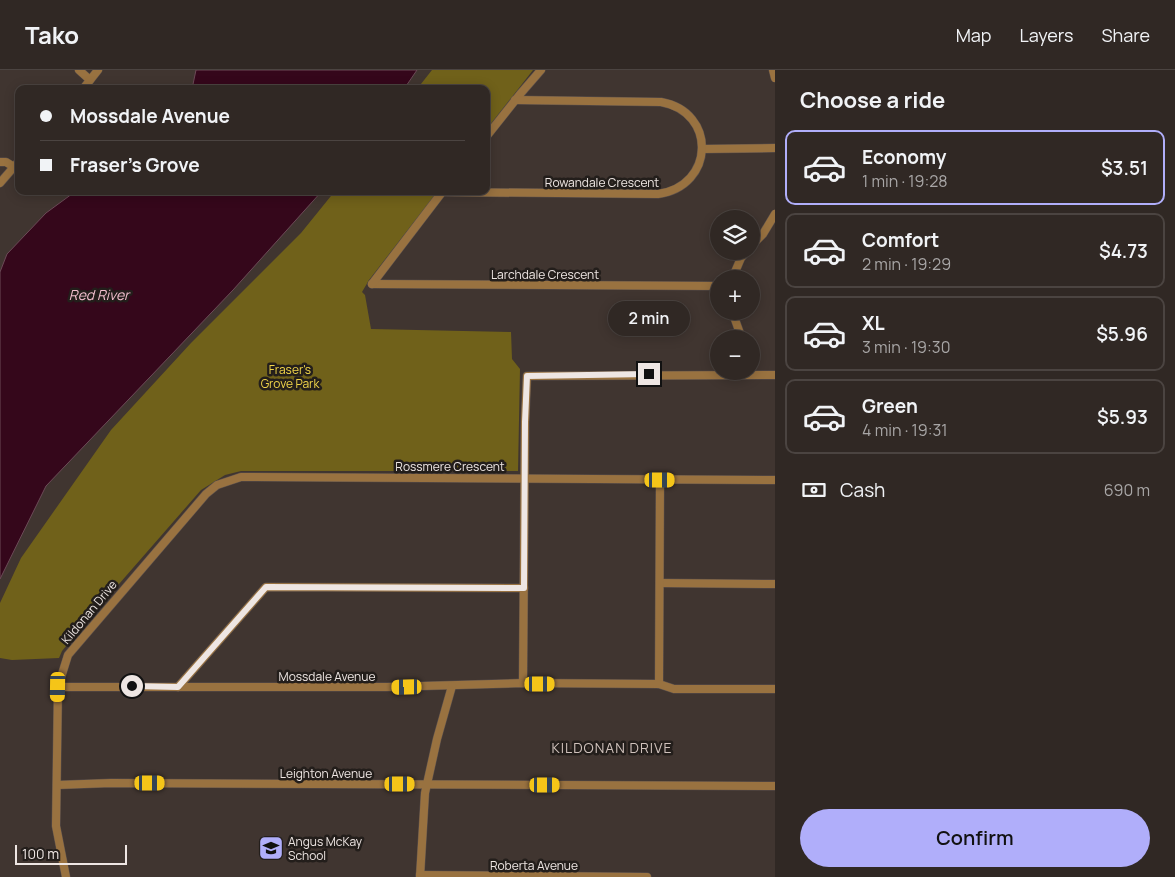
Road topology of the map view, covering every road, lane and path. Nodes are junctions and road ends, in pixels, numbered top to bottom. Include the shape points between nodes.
1 (79, 70) edge
2 (98, 70) edge
3 (541, 70) edge
4 (774, 70) edge
5 (775, 78) edge
6 (90, 80) junction
7 (86, 85) edge
8 (515, 100) junction
9 (490, 132) edge
10 (775, 148) edge
11 (702, 149) junction
12 (0, 162) edge
13 (15, 164) edge
14 (15, 165) edge
15 (0, 183) edge
16 (490, 192) edge
17 (441, 195) edge
18 (775, 214) edge
19 (760, 237) edge
20 (710, 286) edge
21 (710, 373) edge
22 (760, 374) edge
23 (775, 375) edge
24 (525, 478) junction
25 (660, 480) junction
26 (775, 480) edge
27 (217, 484) joint
28 (660, 583) junction
29 (775, 584) edge
30 (524, 588) junction
31 (523, 684) junction
32 (659, 684) junction
33 (452, 686) junction
34 (58, 687) junction
35 (178, 687) junction
36 (775, 689) edge
37 (426, 784) junction
38 (57, 785) junction
39 (775, 786) edge
40 (420, 876) edge
41 (66, 877) edge
42 (647, 877) edge

1 - 6 street
2 - 6 street
3 - 8 street
4 - 5 street
6 - 7 street
8 - 9 street
8 - 11 street via 669,104 681,109 693,122 699,132
10 - 11 street
11 - 16 street, Rowandale Crescent via 691,179 678,189 665,193
12 - 13 street
14 - 15 street
17 - 20 street, Larchdale Crescent via 372,284
18 - 19 street
21 - 24 street via 527,376
22 - 23 street
24 - 25 street, Rossmere Crescent
24 - 27 street, Rossmere Crescent via 241,477
24 - 30 street
25 - 26 street, Rossmere Crescent
25 - 28 street
27 - 34 street, Kildonan Drive via 68,655
28 - 29 street
28 - 32 street
30 - 31 street
30 - 35 street via 266,587
31 - 32 street, Mossdale Avenue
31 - 33 street, Mossdale Avenue
32 - 36 street, Mossdale Avenue via 674,689
33 - 35 street, Mossdale Avenue
33 - 37 street
34 - 35 street, Mossdale Avenue
34 - 38 street, Kildonan Drive
37 - 38 street, Leighton Avenue
37 - 39 street, Leighton Avenue
37 - 40 street
38 - 41 street, Kildonan Drive via 56,826
40 - 42 street, Roberta Avenue

